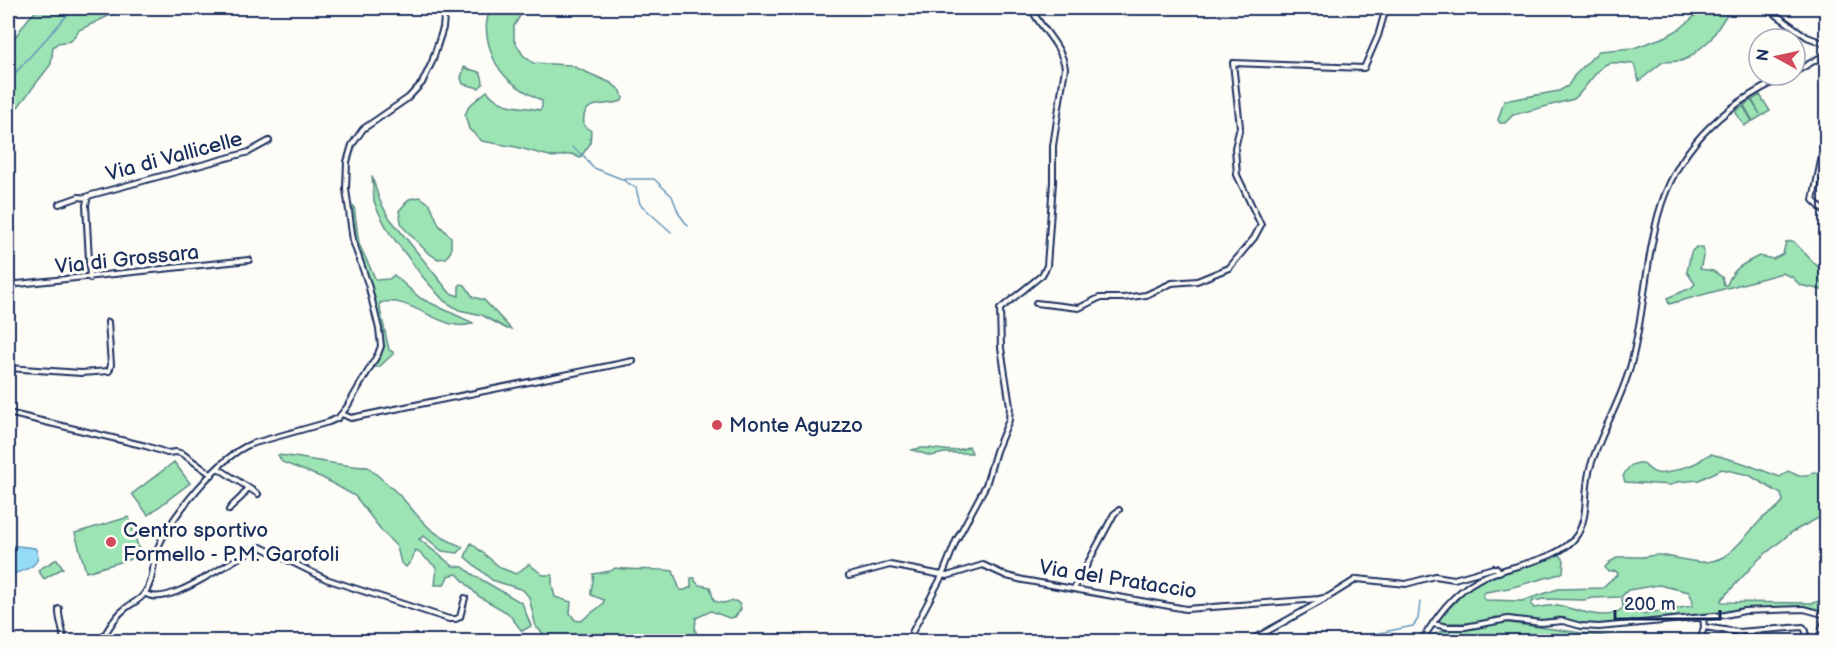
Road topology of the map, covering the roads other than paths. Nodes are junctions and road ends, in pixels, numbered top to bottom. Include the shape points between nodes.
1 (441, 8) edge
2 (1031, 8) edge
3 (1386, 8) edge
4 (1767, 8) edge
5 (1827, 44) edge
6 (1827, 54) edge
7 (1807, 65) edge
8 (1765, 87) edge
9 (1827, 136) edge
10 (269, 141) dead end
11 (87, 198) junction
12 (59, 204) dead end
13 (1827, 213) edge
14 (249, 261) dead end
15 (90, 278) junction
16 (8, 285) edge
17 (1036, 303) dead end
18 (108, 322) dead end
19 (633, 361) dead end
20 (8, 368) edge
21 (8, 413) edge
22 (342, 414) junction
23 (218, 468) junction
24 (212, 475) junction
25 (247, 486) junction
26 (258, 494) dead end
27 (229, 510) dead end
28 (1119, 510) dead end
29 (1499, 572) junction
30 (849, 576) dead end
31 (942, 576) junction
32 (1074, 589) junction
33 (145, 592) junction
34 (1328, 597) junction
35 (465, 598) dead end
36 (59, 609) dead end
37 (1703, 617) junction
38 (1826, 617) edge
39 (1433, 624) junction
40 (1704, 627) junction
41 (1738, 632) junction
42 (1827, 634) edge
43 (63, 642) edge
44 (101, 642) edge
45 (907, 642) edge
46 (1248, 642) edge
47 (1421, 642) edge
48 (1700, 642) edge
49 (1740, 642) edge
50 (1805, 642) edge
51 (1819, 642) edge
52 (1824, 642) edge

1 - 22 street via 443,28 420,86 364,128 348,156 345,183 353,241 369,288 381,346
2 - 31 street via 1065,68 1053,146 1047,266 1041,276 1000,310 1009,420 986,485
3 - 17 street via 1364,68 1233,63 1239,127 1235,148 1237,175 1261,226 1229,268 1146,295 1103,298 1078,308
4 - 5 street via 1802,34
6 - 7 street
8 - 29 street via 1723,113 1689,151 1670,186 1657,222 1631,363 1589,471 1577,536 1557,552
9 - 13 street via 1813,200
10 - 11 street, Via di Vallicelle via 249,152
11 - 12 street, Via di Vallicelle
11 - 15 street, Via di Vallicelle
14 - 15 street, Via di Grossara
15 - 16 street, Via di Grossara
18 - 20 street via 109,371
19 - 22 street via 351,418
21 - 24 street via 167,453 179,452
22 - 23 street via 329,422 240,449
23 - 24 street
23 - 25 street
24 - 33 street via 181,510 159,547
25 - 26 street
25 - 27 street
28 - 32 street
29 - 34 street, Via del Prataccio via 1493,568 1454,579 1431,576 1406,584 1358,579
29 - 39 street via 1460,591
30 - 31 street via 892,565
31 - 32 street, Via del Prataccio via 982,566 1010,577
31 - 45 street
32 - 34 street, Via del Prataccio via 1186,609
33 - 35 street via 154,596 182,590 262,547 326,579 449,619 460,617
33 - 44 street via 120,614
34 - 46 street
36 - 43 street
37 - 38 street via 1804,609
37 - 39 street via 1599,627 1581,627 1559,620 1500,620 1460,627
37 - 40 street
38 - 51 highway
39 - 47 street
40 - 41 street
40 - 48 street
41 - 49 street
41 - 50 street via 1803,627
42 - 52 highway

